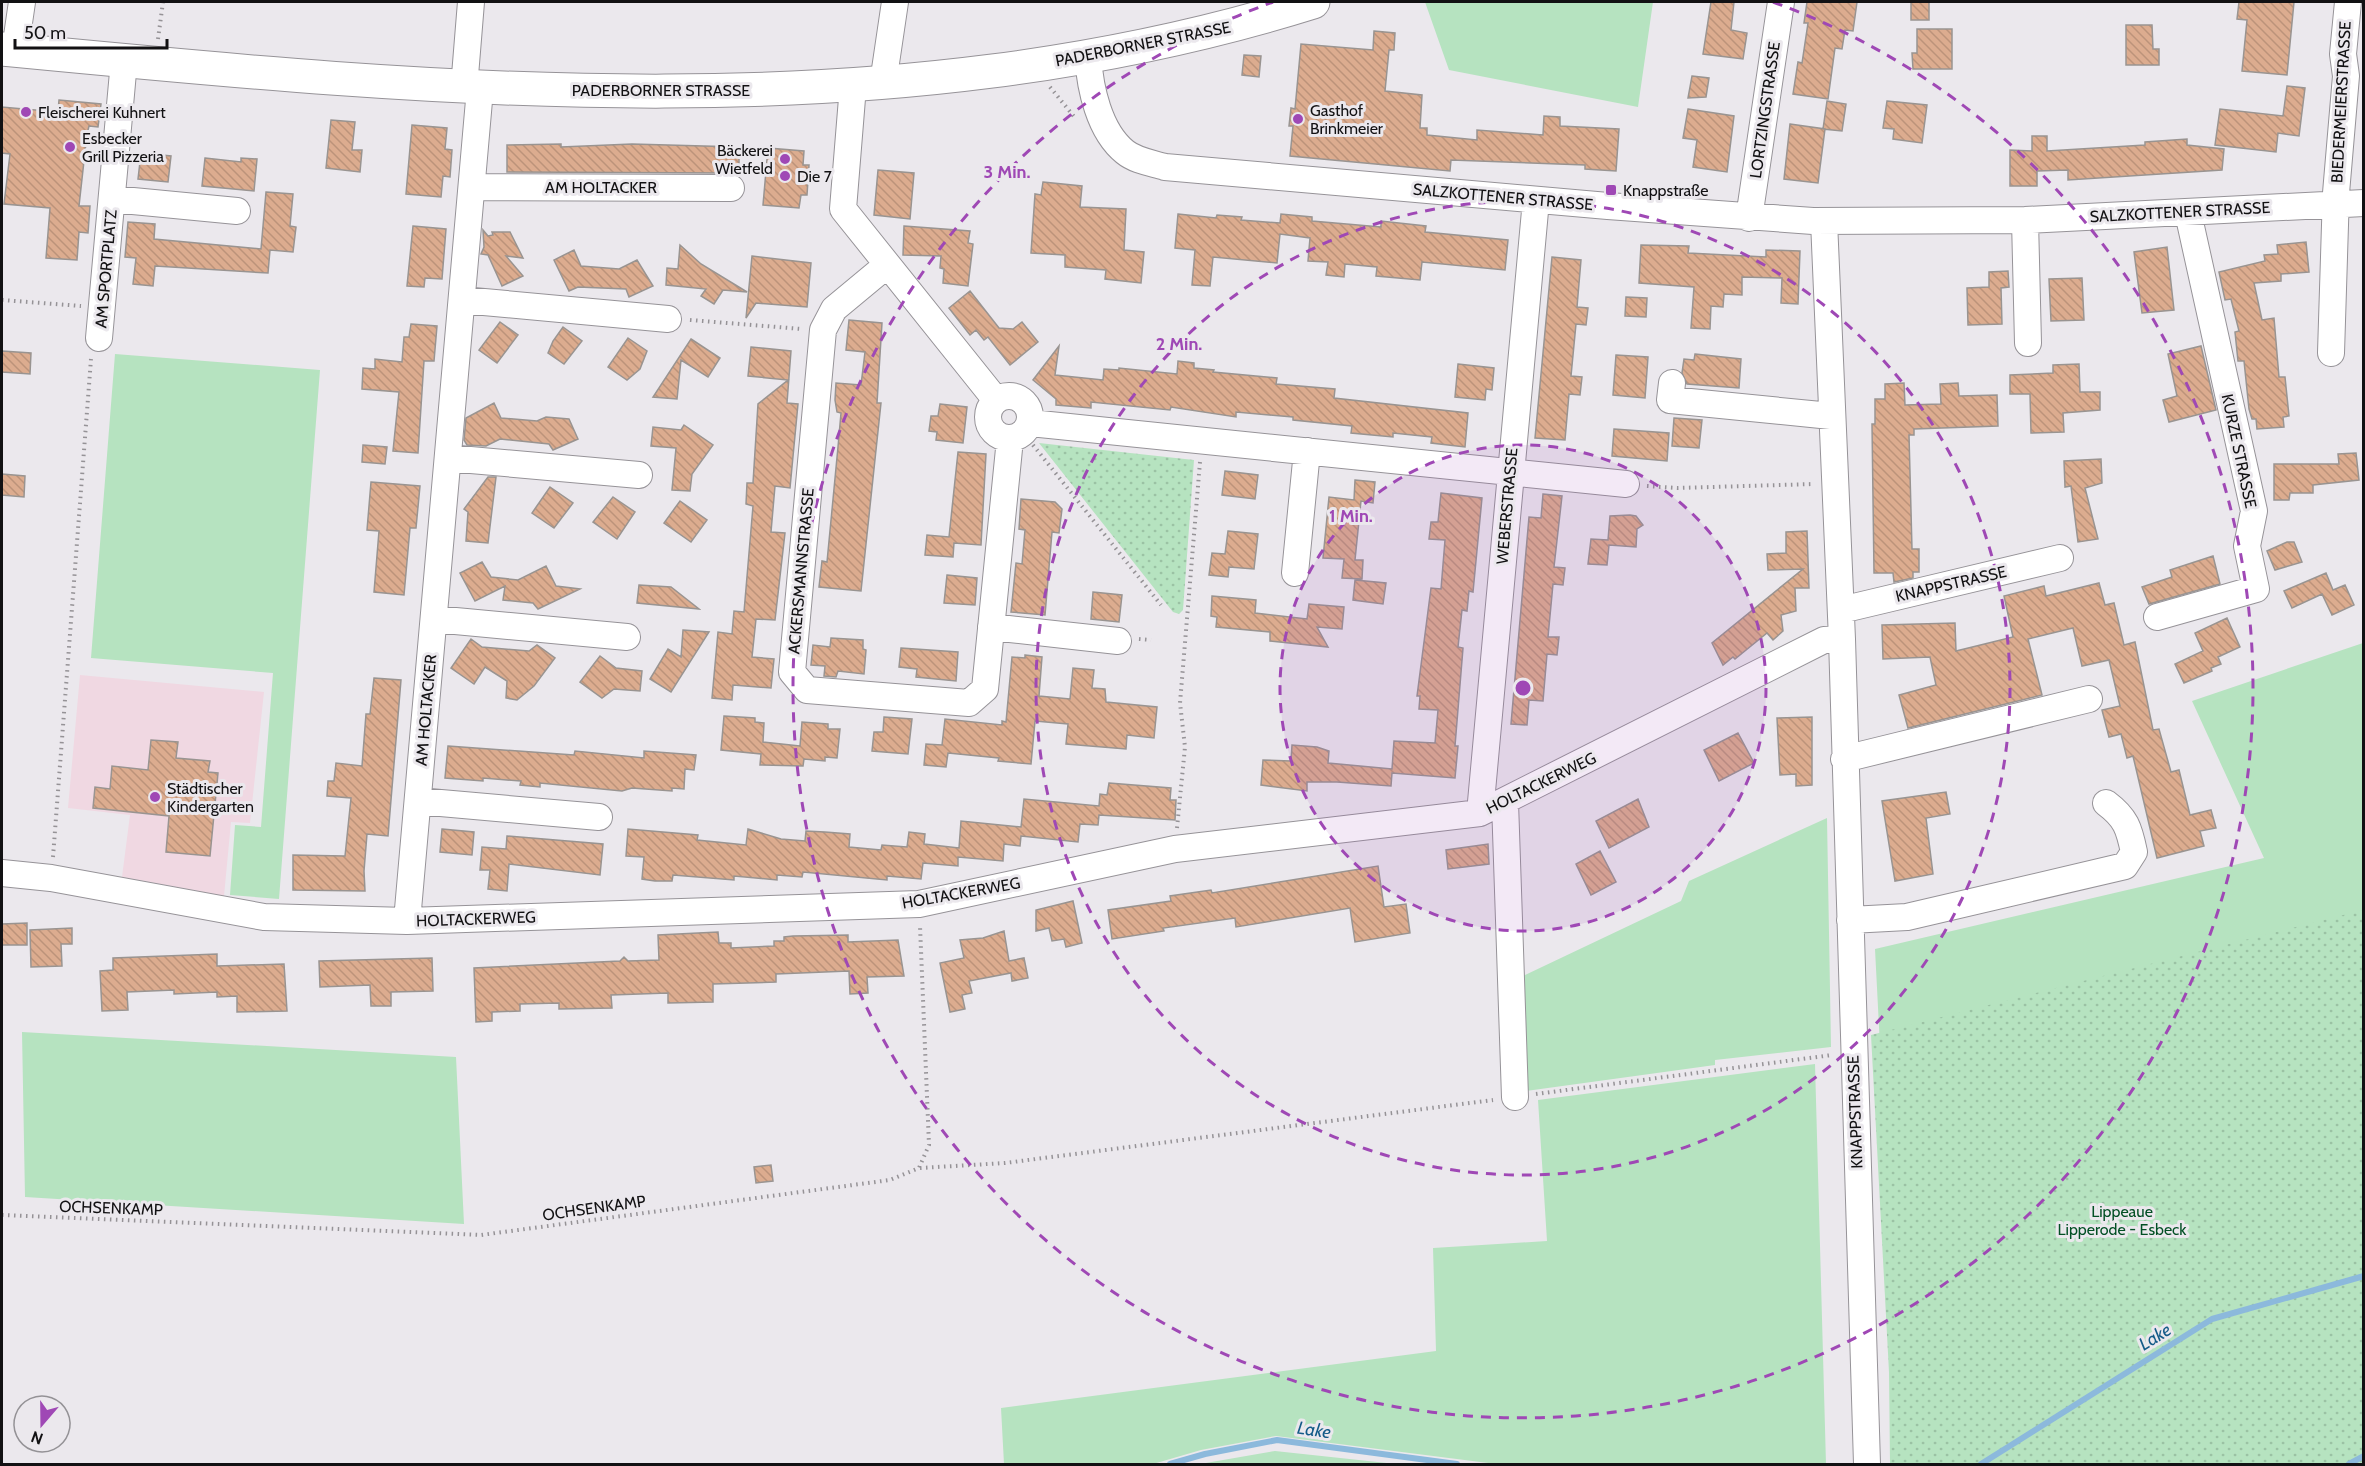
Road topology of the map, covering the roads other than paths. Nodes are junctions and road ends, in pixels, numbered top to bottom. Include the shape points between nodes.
1 (22, 2) edge
2 (471, 2) edge
3 (896, 2) edge
4 (1313, 2) edge
5 (1781, 2) edge
6 (2348, 2) edge
7 (8, 50) edge
8 (1088, 57) junction
9 (139, 62) junction
10 (868, 84) junction
11 (472, 88) junction
12 (472, 187) junction
13 (731, 188) dead end
14 (112, 199) junction
15 (1536, 200) junction
16 (2336, 203) junction
17 (2364, 203) edge
18 (237, 211) dead end
19 (2188, 213) junction
20 (1749, 218) junction
21 (2025, 220) junction
22 (1824, 221) junction
23 (887, 265) junction
24 (462, 300) junction
25 (668, 319) road end
26 (99, 338) road end
27 (2028, 343) dead end
28 (2331, 353) dead end
29 (1672, 383) dead end
30 (1831, 416) junction
31 (1021, 432) junction
32 (1307, 451) junction
33 (448, 458) junction
34 (1510, 471) junction
35 (639, 475) dead end
36 (1626, 484) road end
37 (2061, 558) dead end
38 (1295, 573) dead end
39 (1840, 610) junction
40 (2157, 617) dead end
41 (434, 619) junction
42 (991, 627) junction
43 (627, 637) dead end
44 (1842, 639) junction
45 (1118, 641) dead end
46 (2089, 699) dead end
47 (1844, 759) junction
48 (418, 801) junction
49 (1505, 802) junction
50 (2106, 803) dead end
51 (1480, 813) junction
52 (599, 817) dead end
53 (2, 873) edge
54 (1850, 920) junction
55 (407, 921) junction
56 (1515, 1097) road end
57 (1867, 1464) edge

1 - 7 street
2 - 11 street, AM HOLTACKER
3 - 10 street
4 - 8 main road, PADERBORNER STRASSE via 1241,24
5 - 20 street, LORTZINGSTRASSE
6 - 16 street, BIEDERMEIERSTRASSE
7 - 9 main road, PADERBORNER STRASSE
8 - 10 main road, PADERBORNER STRASSE via 975,74
8 - 15 street, SALZKOTTENER STRASSE via 1096,105 1117,144 1136,158 1165,167
9 - 11 main road, PADERBORNER STRASSE
9 - 14 street, AM SPORTPLATZ
10 - 11 main road, PADERBORNER STRASSE via 663,93
10 - 23 street via 843,209
11 - 12 street, AM HOLTACKER
12 - 13 street, AM HOLTACKER
12 - 24 street, AM HOLTACKER
14 - 18 street, AM SPORTPLATZ
14 - 26 street, AM SPORTPLATZ
15 - 20 street, SALZKOTTENER STRASSE
15 - 34 street, WEBERSTRASSE
16 - 17 street, SALZKOTTENER STRASSE
16 - 19 street, SALZKOTTENER STRASSE
16 - 28 street
19 - 21 street, SALZKOTTENER STRASSE
19 - 40 street, KURZE STRASSE via 2254,511 2247,546 2256,589
20 - 22 street, SALZKOTTENER STRASSE
21 - 22 street, SALZKOTTENER STRASSE
21 - 27 street
22 - 30 street, KNAPPSTRASSE
23 - 31 street via 996,400 990,408 988,423 995,433
23 - 42 street, ACKERSMANNSTRASSE via 834,309 823,330 792,672 807,690 969,703 985,689
24 - 25 street
24 - 33 street, AM HOLTACKER
29 - 30 street via 1670,400
30 - 39 street, KNAPPSTRASSE
31 - 32 street via 1201,440
31 - 42 street, ACKERSMANNSTRASSE
32 - 34 street
32 - 38 street
33 - 35 street
33 - 41 street, AM HOLTACKER
34 - 36 street
34 - 51 street, WEBERSTRASSE
37 - 39 street, KNAPPSTRASSE
39 - 44 street, KNAPPSTRASSE
41 - 43 street
41 - 48 street, AM HOLTACKER
42 - 45 street
44 - 47 street, KNAPPSTRASSE
44 - 49 street, HOLTACKERWEG via 1824,640
46 - 47 street
47 - 54 street, KNAPPSTRASSE
48 - 52 street
48 - 55 street, AM HOLTACKER
49 - 51 street, HOLTACKERWEG
49 - 56 street
50 - 54 street via 2122,814 2130,832 2134,852 2125,866 1907,917
51 - 55 street, HOLTACKERWEG via 1174,849 919,904
53 - 55 street, HOLTACKERWEG via 51,878 264,917
54 - 57 street, KNAPPSTRASSE

